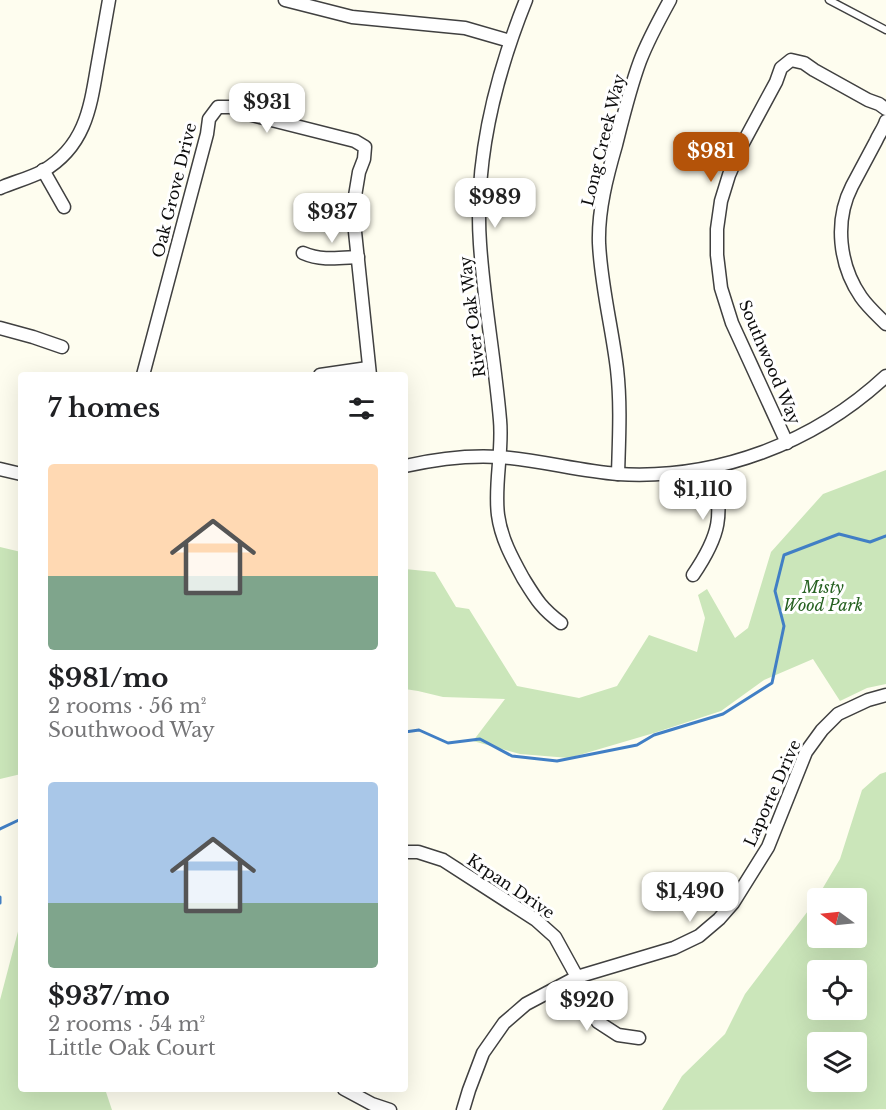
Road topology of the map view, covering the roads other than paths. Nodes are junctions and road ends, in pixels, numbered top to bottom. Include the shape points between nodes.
1 (109, 0) edge
2 (285, 0) edge
3 (526, 0) edge
4 (670, 0) edge
5 (829, 0) edge
6 (886, 30) edge
7 (510, 41) junction
8 (886, 110) edge
9 (886, 121) edge
10 (43, 171) junction
11 (0, 188) edge
12 (64, 207) dead end
13 (303, 254) dead end
14 (358, 257) junction
15 (886, 324) edge
16 (0, 328) edge
17 (62, 347) dead end
18 (369, 371) edge
19 (144, 372) edge
20 (886, 376) edge
21 (787, 443) junction
22 (500, 457) junction
23 (408, 465) edge
24 (713, 468) junction
25 (0, 469) edge
26 (18, 473) edge
27 (618, 474) junction
28 (693, 575) dead end
29 (561, 623) dead end
30 (886, 695) edge
31 (408, 852) edge
32 (577, 977) junction
33 (639, 1038) dead end
34 (350, 1092) edge
35 (390, 1110) edge
36 (463, 1110) edge

1 - 10 street via 85,123 67,151
2 - 7 street via 352,17 465,28
3 - 7 street, River Oak Way
4 - 27 street, Long Creek Way via 640,62 602,204 601,275 620,394
5 - 6 lane
7 - 22 street, River Oak Way via 483,156 480,211
8 - 21 street, Southwood Way via 804,63 791,60 781,68 723,192 717,229 721,288 732,323
9 - 15 street via 850,190 841,231 844,259 854,284
10 - 11 street
10 - 12 street
13 - 14 street via 323,259
14 - 18 street, Oak Grove Drive
14 - 19 street, Oak Grove Drive via 355,196 365,147 231,107 218,107 209,119
16 - 17 street
20 - 21 street via 858,401
21 - 24 street
22 - 23 street via 453,458
22 - 27 street
22 - 29 street, River Oak Way via 498,516 505,543 538,602
24 - 27 street
24 - 28 street via 718,525 714,540
25 - 26 street
30 - 32 street, Laporte Drive via 838,714 822,730 806,752 768,848 719,919 699,936 674,948
31 - 32 street, Krpan Drive via 443,860 536,920 555,937
32 - 33 street, Krpan Drive via 598,1022 618,1035
32 - 36 street, Laporte Drive via 526,1004 504,1023 483,1053
34 - 35 street

